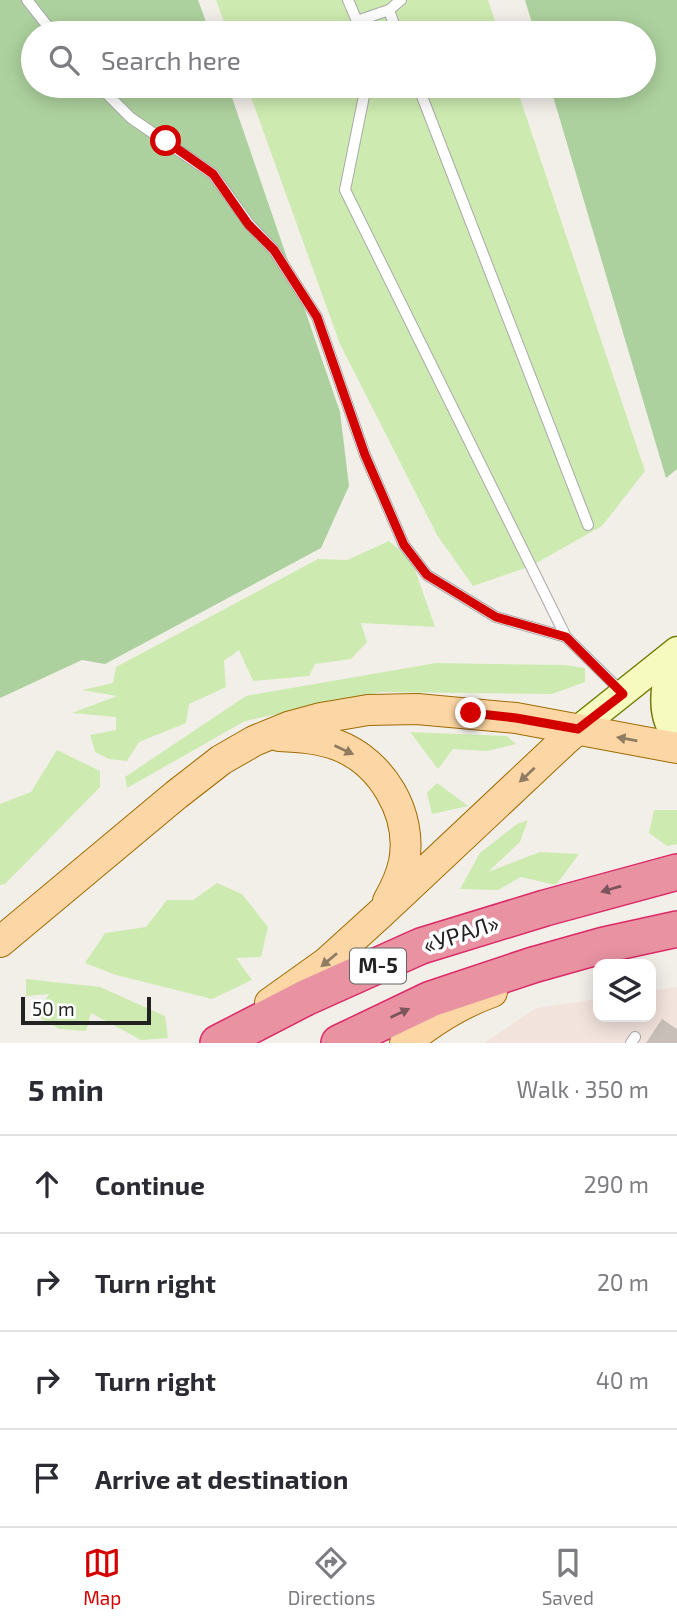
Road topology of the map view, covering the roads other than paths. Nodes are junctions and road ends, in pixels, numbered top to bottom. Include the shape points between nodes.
1 (27, 0) edge
2 (348, 0) edge
3 (401, 0) edge
4 (388, 10) junction
5 (43, 21) edge
6 (357, 21) joint
7 (392, 21) edge
8 (111, 98) edge
9 (364, 98) edge
10 (423, 98) edge
11 (588, 525) dead end
12 (566, 637) junction
13 (674, 653) edge
14 (623, 694) junction
15 (578, 729) junction
16 (677, 737) edge
17 (254, 741) junction
18 (677, 748) edge
19 (677, 872) edge
20 (380, 914) junction
21 (677, 929) edge
22 (0, 942) edge
23 (604, 945) junction
24 (217, 1043) edge
25 (339, 1043) edge
26 (405, 1043) edge

1 - 5 lane
2 - 6 lane
3 - 4 lane
4 - 6 lane
4 - 7 lane
8 - 12 lane via 131,118 213,174 248,224 274,250 317,317 365,455 404,545 427,575 496,617
9 - 12 lane via 345,190
10 - 11 lane
12 - 14 lane
13 - 14 main road
13 - 16 main road via 664,698 668,722
14 - 15 main road
15 - 17 main road via 471,713 368,710 321,718
18 -> 15 main road
15 -> 20 main road
17 -> 20 main road via 306,737 337,745 360,757 380,776 396,801 405,831 404,860 396,887
17 - 22 main road via 176,795
19 -> 24 highway, «УРАЛ» / М-5 via 421,946
20 -> 24 main road via 326,963
21 - 23 highway, М-5
25 -> 23 highway, М-5 via 430,999
23 - 26 main road via 558,969 475,998

